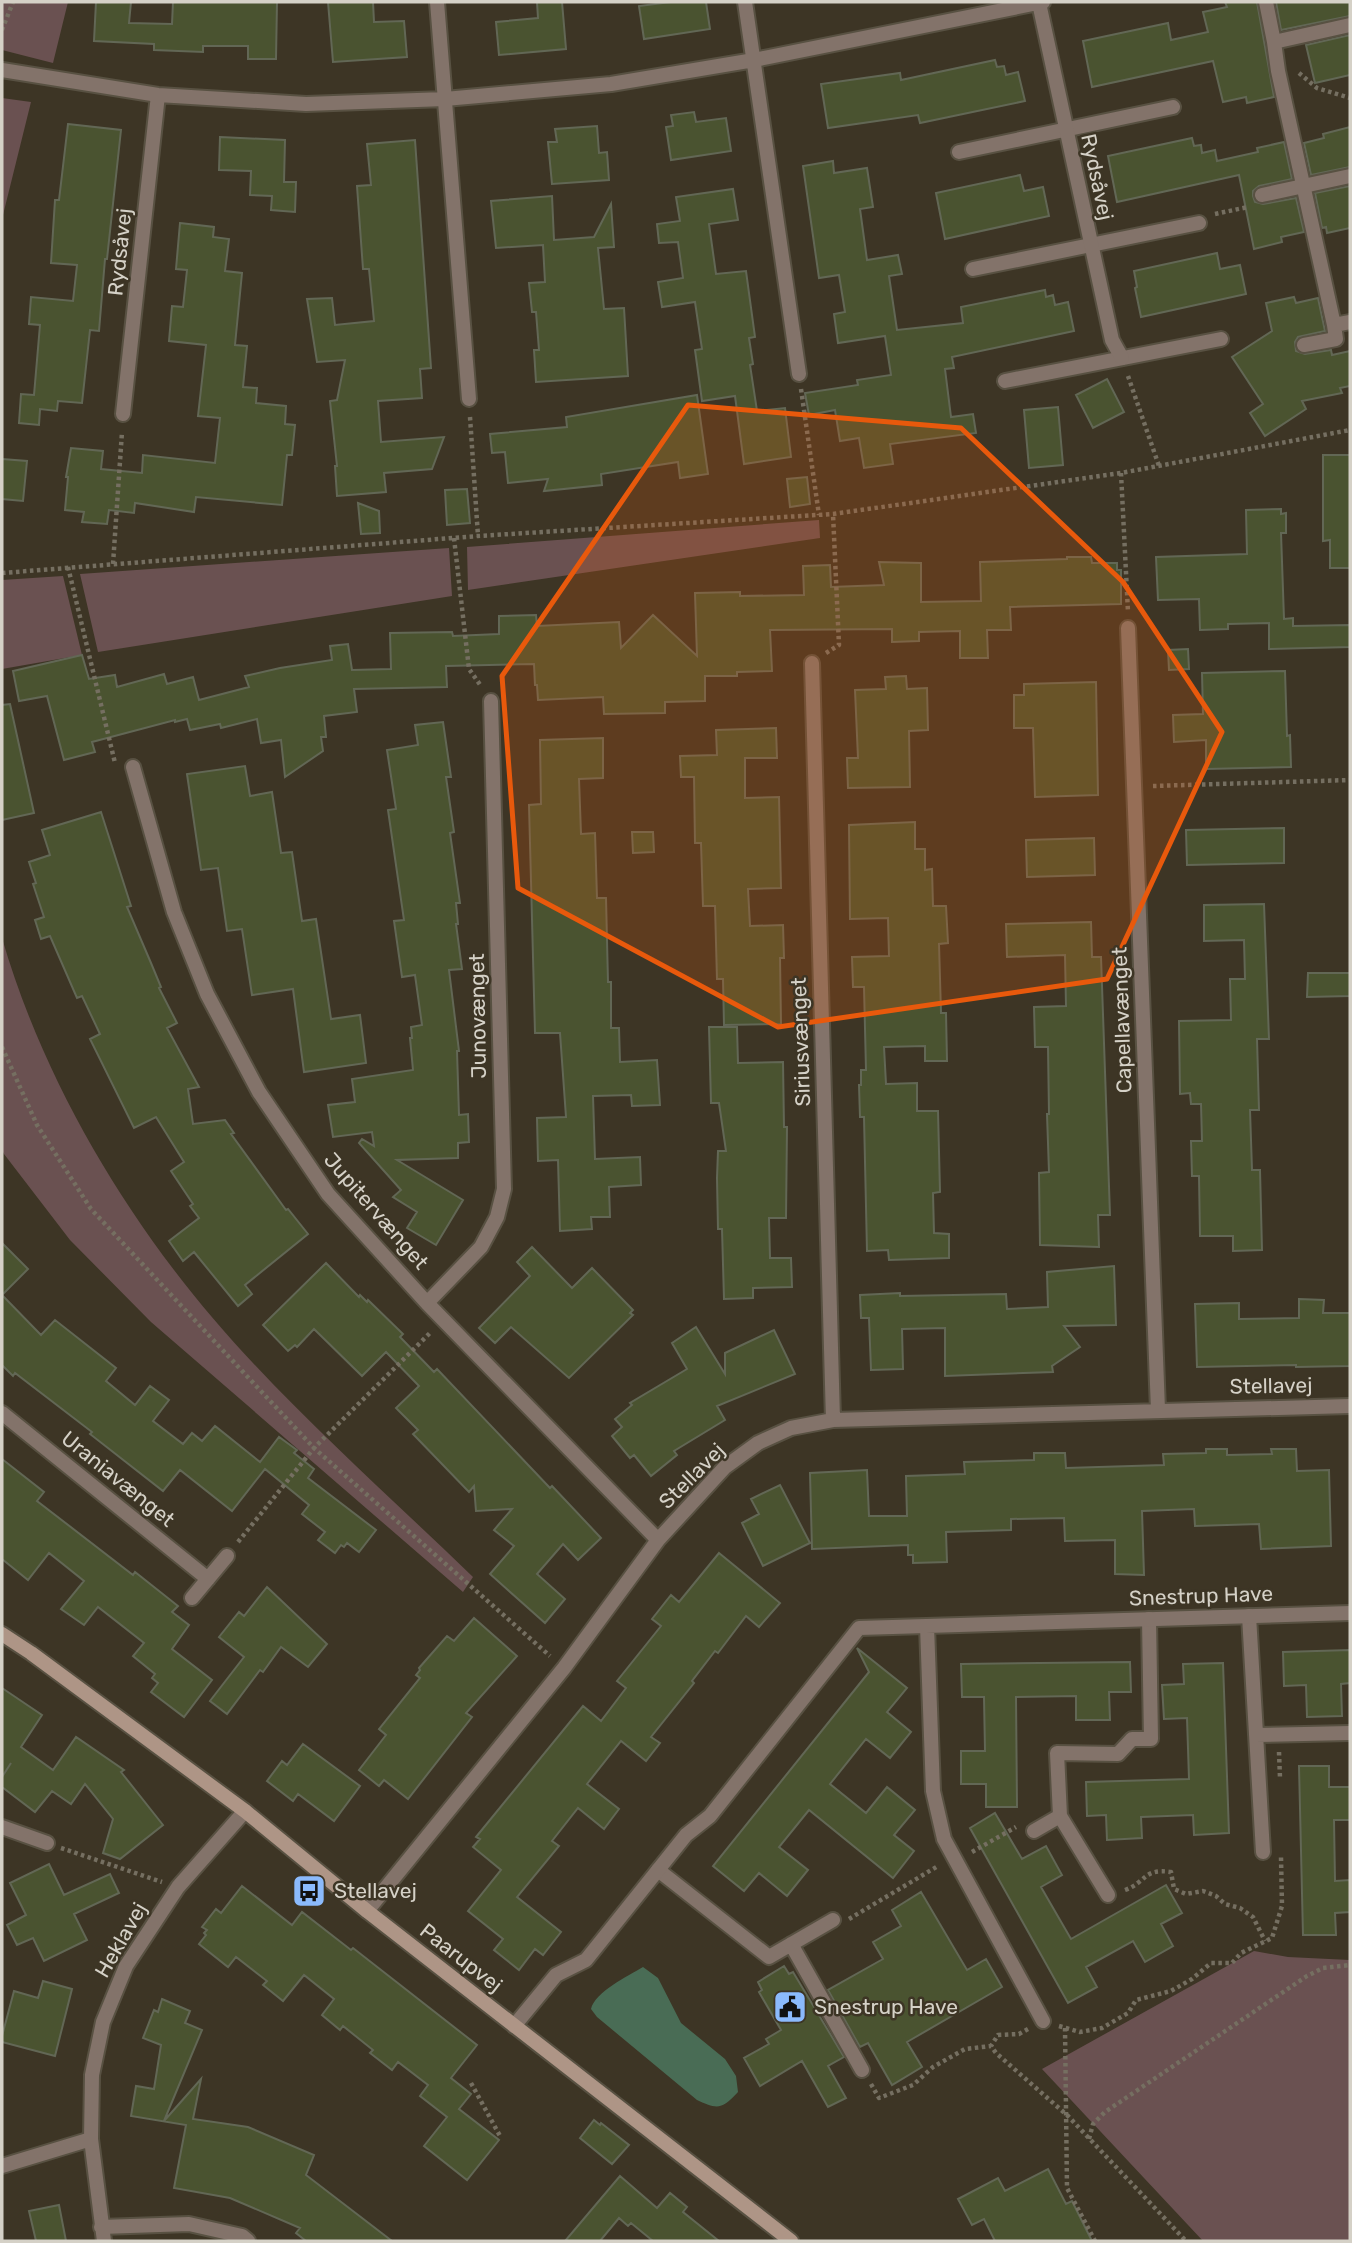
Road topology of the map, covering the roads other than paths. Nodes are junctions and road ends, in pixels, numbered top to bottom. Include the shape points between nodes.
1 (437, 2) edge
2 (745, 2) edge
3 (1040, 2) edge
4 (1266, 2) edge
5 (1350, 25) edge
6 (1274, 42) junction
7 (754, 60) junction
8 (2, 70) edge
9 (158, 95) junction
10 (445, 99) junction
11 (1173, 107) dead end
12 (1065, 129) junction
13 (959, 152) dead end
14 (1350, 176) edge
15 (1303, 186) junction
16 (1262, 195) road end
17 (1199, 223) road end
18 (1091, 246) junction
19 (973, 268) dead end
20 (1350, 322) edge
21 (1334, 325) junction
22 (1221, 339) dead end
23 (1304, 345) dead end
24 (1122, 358) junction
25 (799, 374) road end
26 (1005, 381) dead end
27 (469, 399) road end
28 (123, 414) road end
29 (1128, 628) road end
30 (811, 663) road end
31 (491, 701) road end
32 (133, 767) road end
33 (428, 1303) junction
34 (1350, 1406) edge
35 (1158, 1410) junction
36 (2, 1413) edge
37 (833, 1420) junction
38 (658, 1540) junction
39 (227, 1556) road end
40 (208, 1579) junction
41 (192, 1598) dead end
42 (1350, 1613) edge
43 (1249, 1616) junction
44 (1149, 1619) junction
45 (927, 1626) junction
46 (2, 1634) edge
47 (1350, 1733) edge
48 (1256, 1735) junction
49 (245, 1811) junction
50 (1060, 1816) junction
51 (2, 1827) edge
52 (1034, 1831) road end
53 (47, 1843) road end
54 (1263, 1852) dead end
55 (658, 1870) junction
56 (1108, 1895) road end
57 (366, 1911) junction
58 (832, 1920) road end
59 (791, 1944) junction
60 (1043, 2021) road end
61 (514, 2026) junction
62 (862, 2070) road end
63 (91, 2139) junction
64 (2, 2166) edge
65 (103, 2234) edge
66 (248, 2241) edge
67 (791, 2241) edge

1 - 10 street
2 - 7 street
3 - 7 street, Rydsåvej
3 - 12 street, Rydsåvej
4 - 6 street
5 - 6 street
6 - 15 street
7 - 10 street, Rydsåvej via 611,85
7 - 25 street
8 - 9 street, Rydsåvej
9 - 10 street, Rydsåvej via 306,104
9 - 28 street, Rydsåvej
10 - 27 street
11 - 12 street
12 - 13 street
12 - 18 street, Rydsåvej
14 - 15 street
15 - 16 street
15 - 21 street
17 - 18 street
18 - 19 street
18 - 24 street, Rydsåvej via 1112,340
20 - 21 street
21 - 23 street via 1336,339
22 - 24 street
24 - 26 street
29 - 35 street, Capellavænget
30 - 37 street, Siriusvænget
31 - 33 street, Junovænget via 504,1189 497,1217 481,1247
32 - 33 street, Jupitervænget via 174,912 206,994 258,1092 328,1194
33 - 38 street, Jupitervænget
34 - 35 street, Stellavej
35 - 37 street, Stellavej
36 - 40 street, Uraniavænget
37 - 38 street, Stellavej via 791,1428 758,1443 725,1467
38 - 57 street, Stellavej via 564,1668
39 - 40 street
40 - 41 street
42 - 43 street, Snestrup Have
43 - 44 street, Snestrup Have
43 - 48 street
44 - 45 street, Snestrup Have
44 - 50 street via 1151,1739 1132,1739 1118,1754 1057,1753
45 - 55 street, Snestrup Have via 859,1628 710,1816
45 - 60 street via 933,1791 944,1839
46 - 49 street, Paarupvej
47 - 48 street
48 - 54 street
49 - 57 street, Paarupvej
49 - 63 street, Heklavej via 178,1887 126,1966 103,2022 92,2075
50 - 52 street
50 - 56 street
51 - 53 street
55 - 59 street via 768,1957
55 - 61 street, Snestrup Have via 586,1960 556,1975
57 - 61 street, Paarupvej
58 - 59 street
59 - 62 street
61 - 67 street, Paarupvej
63 - 64 street
63 - 65 street, Heklavej
65 - 66 street via 189,2224

